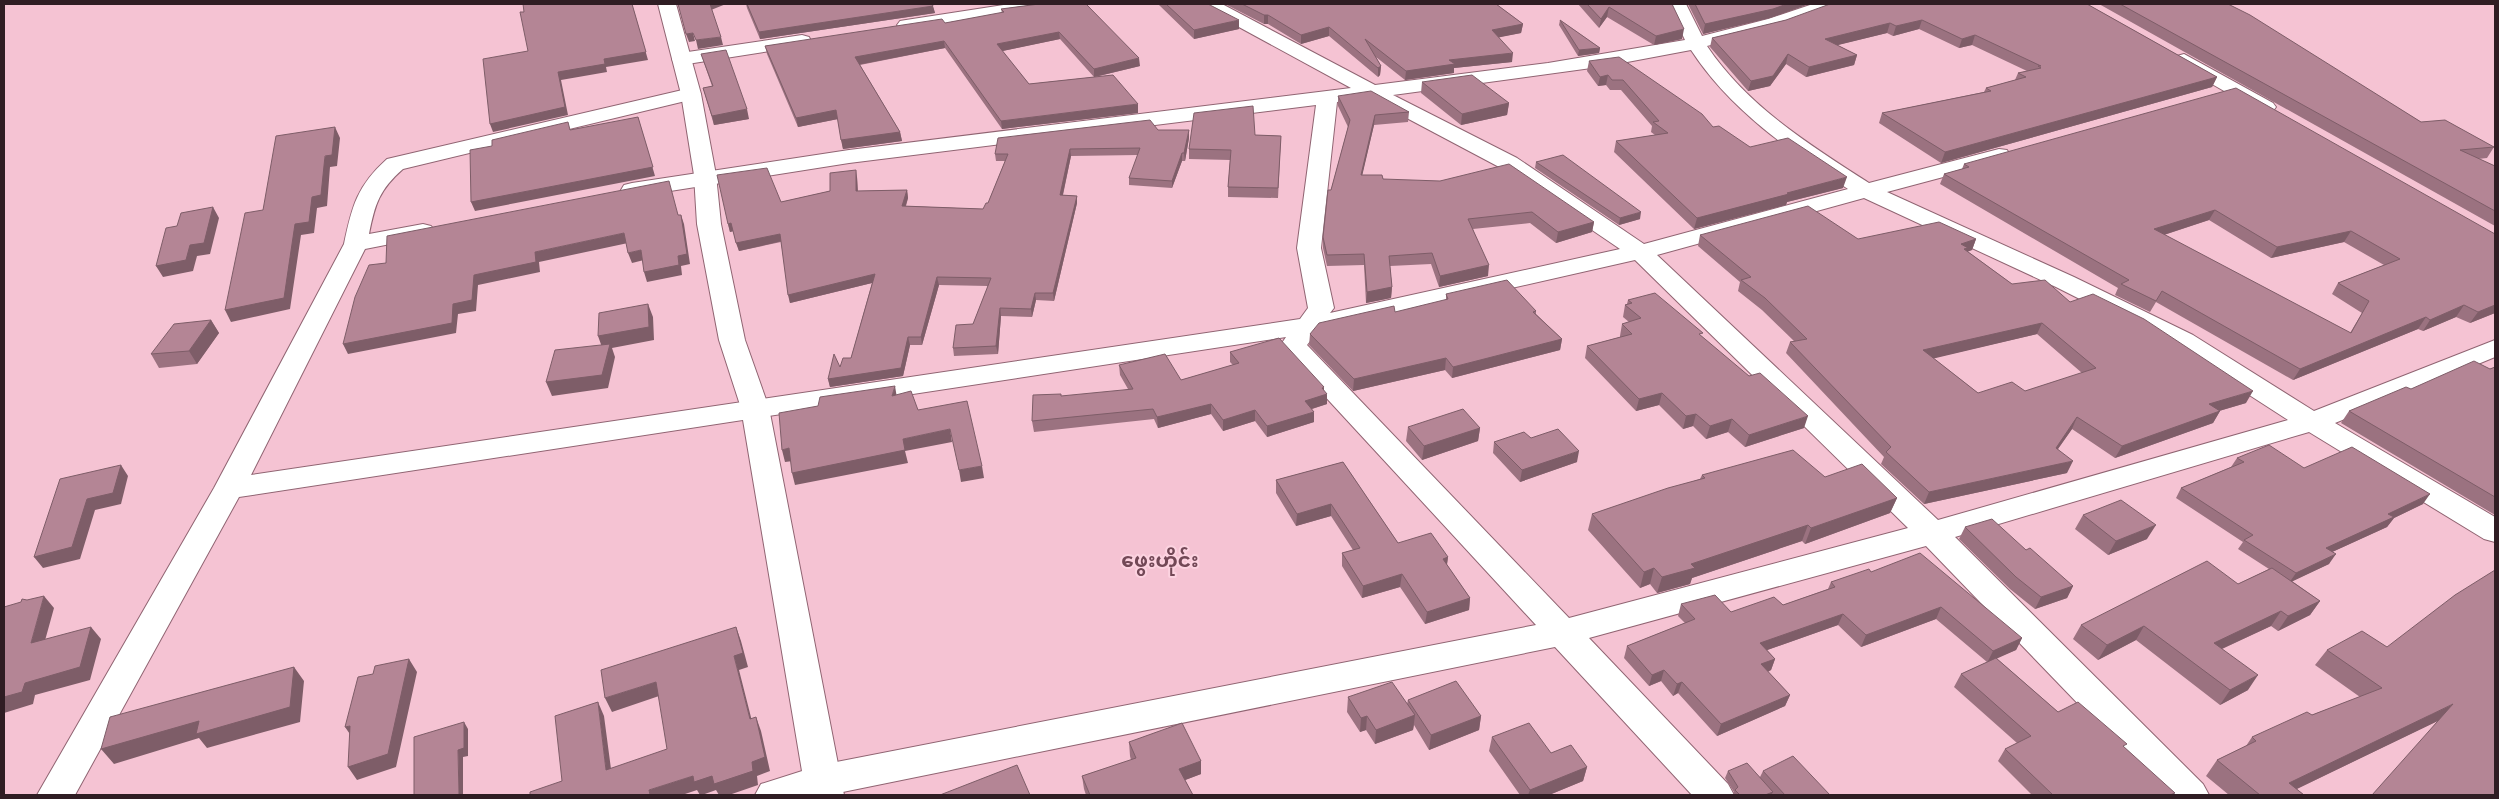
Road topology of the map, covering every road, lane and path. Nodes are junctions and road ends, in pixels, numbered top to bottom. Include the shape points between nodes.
1 (667, 4) edge
2 (1043, 4) edge
3 (1210, 4) edge
4 (1677, 4) edge
5 (1829, 4) edge
6 (887, 28) edge
7 (818, 38) edge
8 (1696, 43) junction
9 (2168, 51) edge
10 (681, 59) junction
11 (2234, 89) junction
12 (1375, 92) junction
13 (692, 94) junction
14 (2206, 97) edge
15 (1326, 99) junction
16 (2285, 118) edge
17 (2019, 150) edge
18 (705, 176) junction
19 (1868, 192) junction
20 (608, 194) edge
21 (444, 227) edge
22 (356, 244) junction
23 (1640, 252) junction
24 (1307, 326) junction
25 (2495, 348) edge
26 (756, 408) junction
27 (2312, 422) junction
28 (229, 488) junction
29 (2495, 531) edge
30 (1932, 533) junction
31 (1562, 633) junction
32 (823, 788) edge
33 (56, 795) edge
34 (774, 795) edge
35 (1715, 795) edge
36 (2190, 795) edge

1 - 10 street
2 - 6 street
3 - 12 street
4 - 8 street
5 - 8 street via 1777,24
7 - 10 street
8 - 12 street via 1651,54
8 - 19 street via 1716,72 1756,113 1803,150
9 - 11 street
10 - 13 street
11 - 14 street
11 - 16 street
12 - 15 street
12 - 23 street via 1509,163
13 - 18 street
13 - 22 street via 395,164 375,181 365,200
15 - 18 street
15 - 24 street via 1309,248 1321,308
17 - 19 street
18 - 20 street
18 - 26 street via 709,224 732,340
19 - 23 street
19 - 27 street via 2065,282 2184,341
21 - 22 street
22 - 28 street
23 - 24 street
23 - 30 street
24 - 26 street
24 - 31 street via 1293,346
25 - 27 street
26 - 28 street
26 - 32 street
27 - 29 street
27 - 30 street
28 - 33 street
30 - 31 street
30 - 36 street
31 - 32 street
31 - 35 street
32 - 34 street

